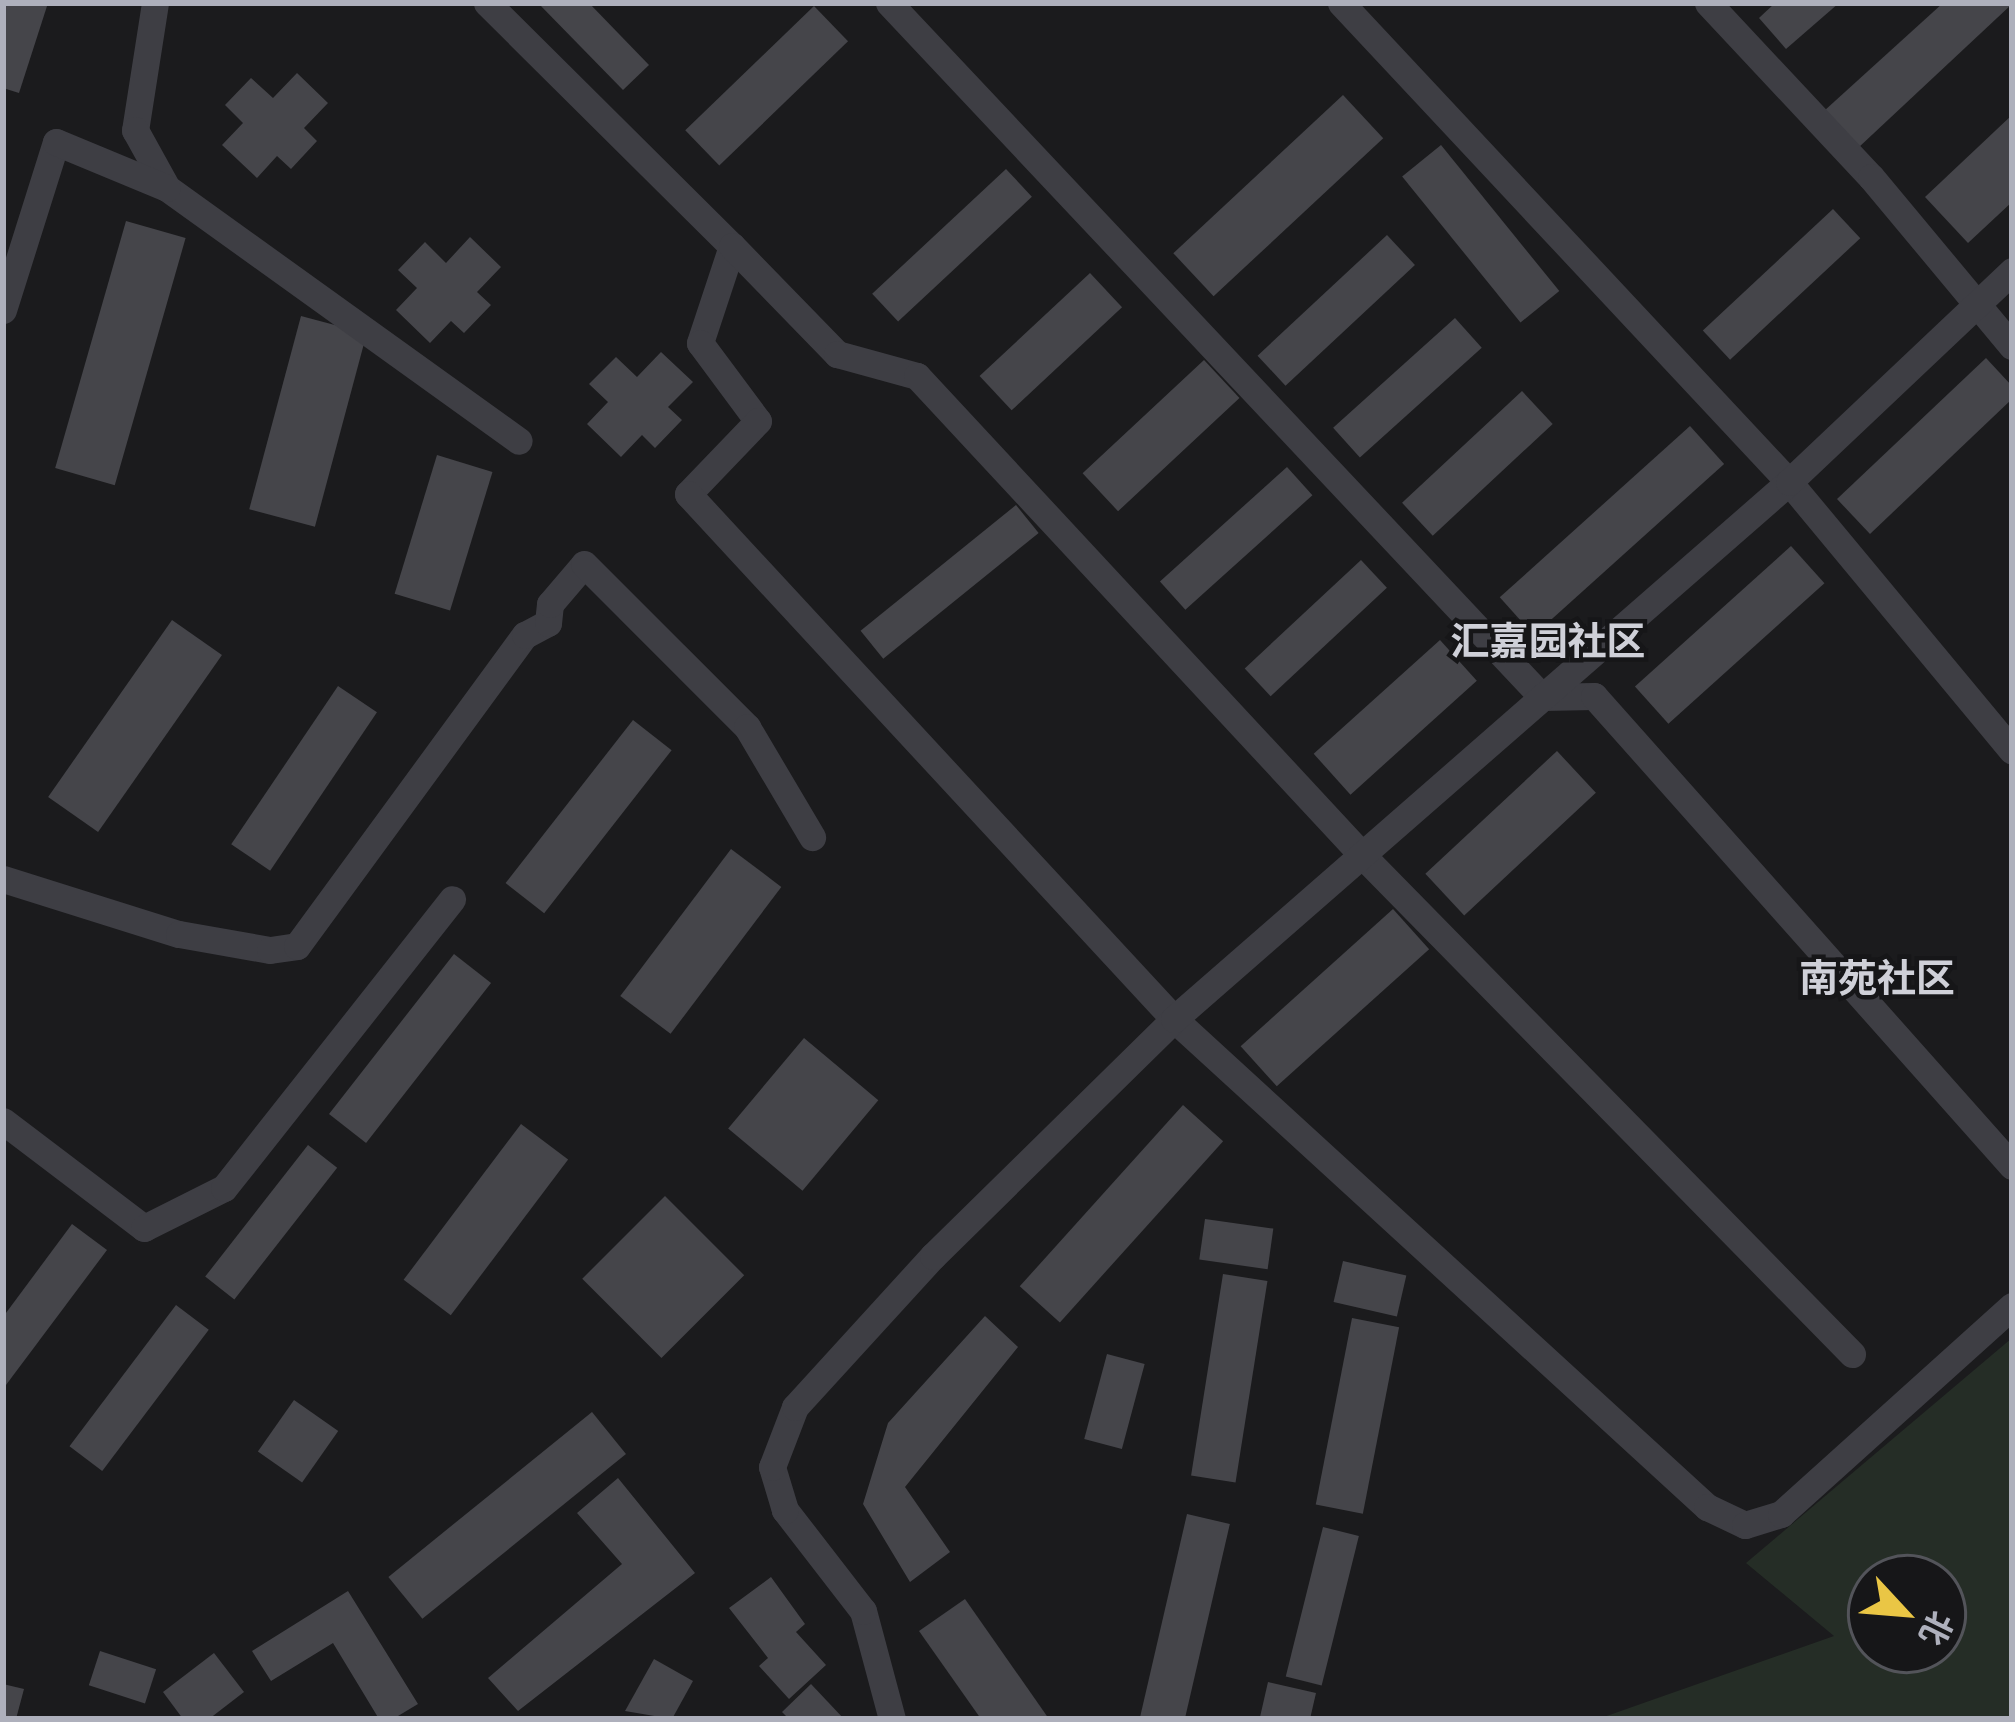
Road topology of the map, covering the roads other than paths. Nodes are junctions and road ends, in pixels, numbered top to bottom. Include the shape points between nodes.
1 (155, 3) edge
2 (488, 3) edge
3 (889, 3) edge
4 (1341, 3) edge
5 (1708, 3) edge
6 (167, 188) junction
7 (732, 246) junction
8 (2012, 271) edge
9 (1974, 305) junction
10 (3, 310) edge
11 (2012, 346) edge
12 (519, 441) dead end
13 (1789, 482) junction
14 (1542, 697) junction
15 (2012, 751) edge
16 (812, 837) dead end
17 (1363, 856) junction
18 (3, 878) edge
19 (452, 899) dead end
20 (1174, 1019) junction
21 (3, 1121) edge
22 (2012, 1166) edge
23 (2012, 1306) edge
24 (1852, 1354) dead end
25 (892, 1719) edge

1 - 6 street via 135,130
2 - 7 street
3 - 14 street
4 - 13 street
5 - 9 street via 1871,177
6 - 10 street via 56,142
6 - 12 street
7 - 17 street via 837,354 917,376
7 - 20 street via 700,343 758,421 688,494
8 - 9 street
9 - 11 street
9 - 13 street
13 - 14 street
13 - 15 street
14 - 17 street
14 - 22 street via 1594,696
16 - 18 street via 747,727 584,563 550,604 548,622 525,635 297,946 269,950 179,934
17 - 20 street
17 - 24 street
19 - 21 street via 224,1188 144,1228
20 - 23 street via 1707,1507 1745,1526 1780,1514
20 - 25 street via 933,1256 795,1407 772,1467 785,1510 863,1611

